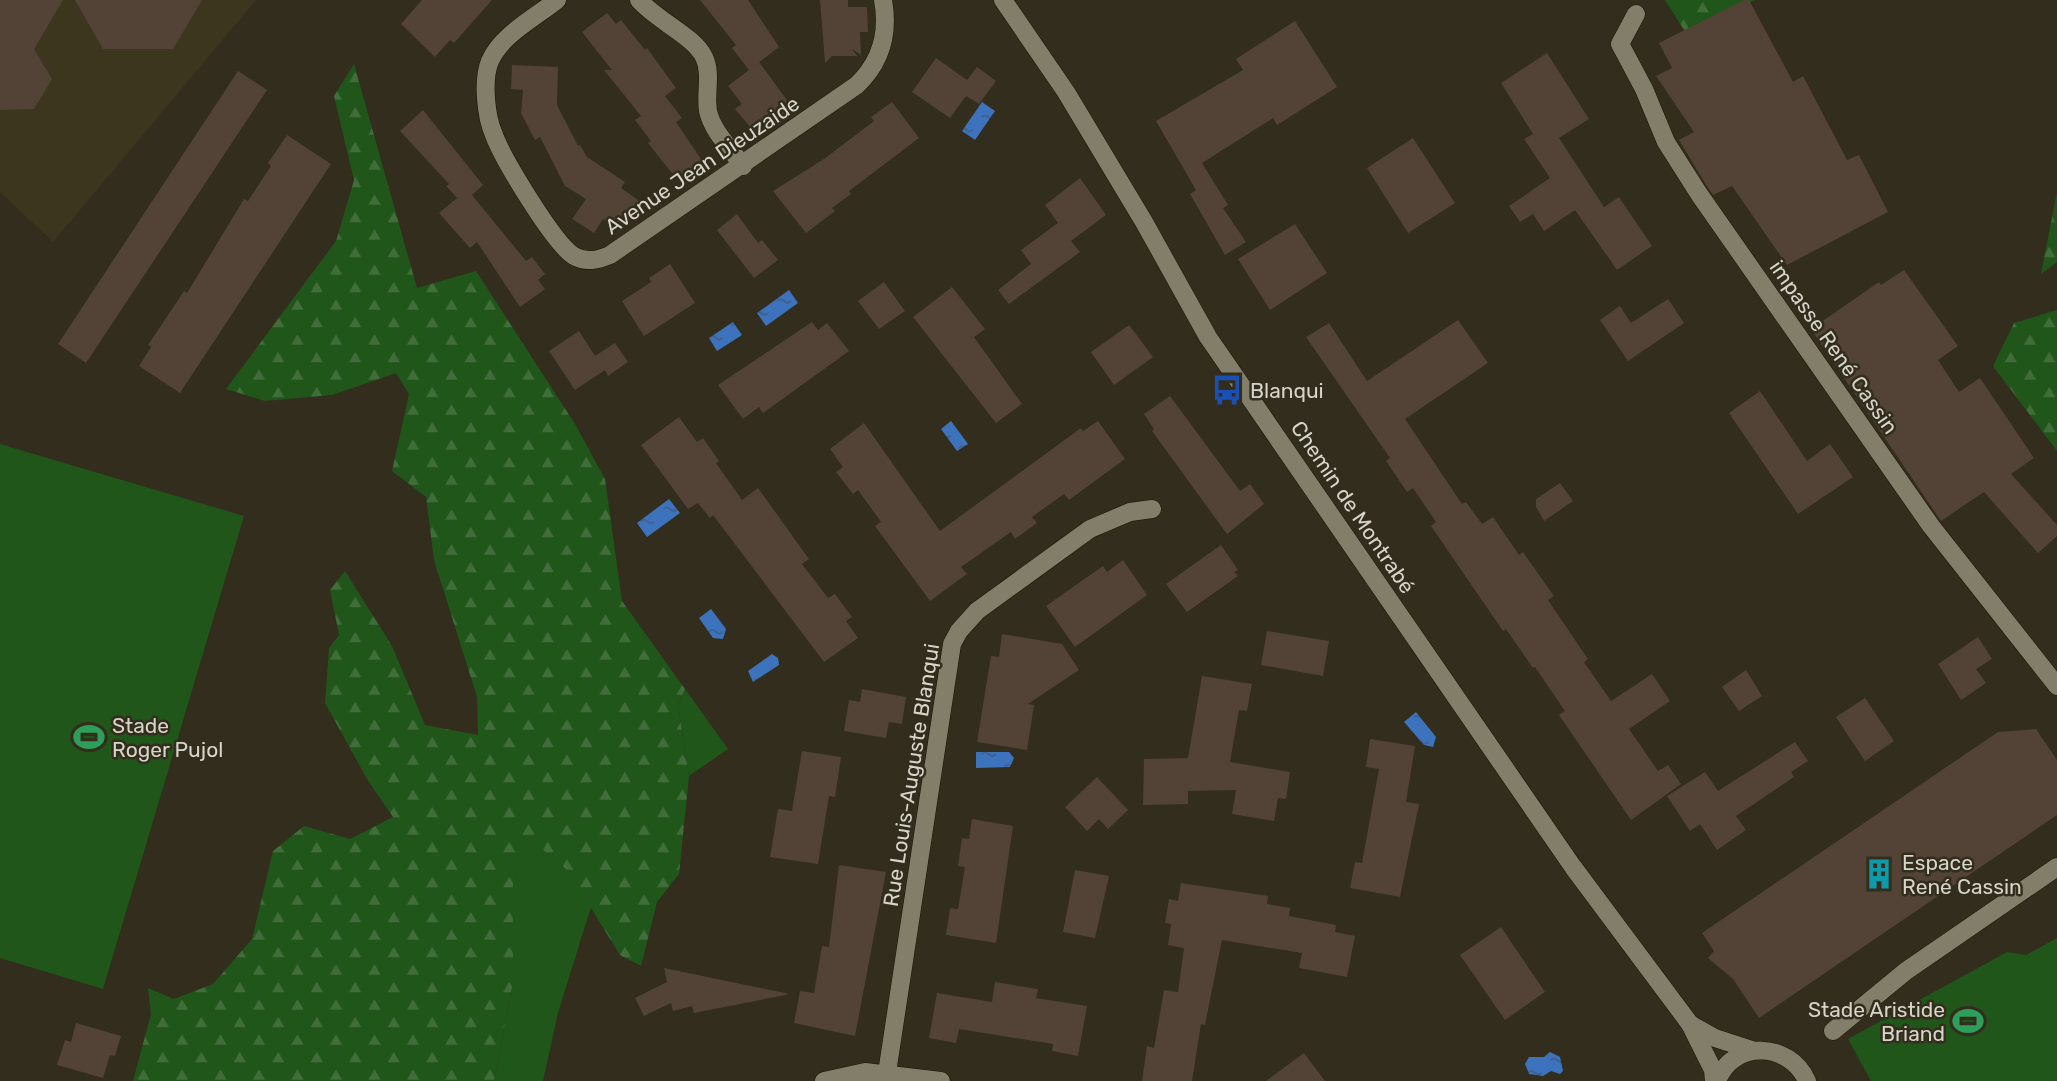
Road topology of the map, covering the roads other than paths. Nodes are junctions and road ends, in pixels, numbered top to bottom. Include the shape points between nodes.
1 (557, 0) edge
2 (639, 0) edge
3 (883, 0) edge
4 (1003, 0) edge
5 (1636, 14) dead end
6 (743, 166) junction
7 (1152, 509) dead end
8 (2057, 686) edge
9 (2057, 867) edge
10 (1689, 1024) junction
11 (1833, 1031) dead end
12 (1752, 1050) junction
13 (887, 1073) junction
14 (824, 1081) edge
15 (941, 1081) edge
16 (1715, 1081) edge
17 (1807, 1081) edge

1 - 6 street, Avenue Jean Dieuzaide via 498,49 489,62 486,82 493,135 564,249 581,259 610,255
2 - 6 street via 651,14 697,46 705,58 708,113
3 - 6 street, Avenue Jean Dieuzaide via 885,31 871,72
4 - 10 street, Chemin de Montrabé via 1066,92 1208,337 1573,867
5 - 8 street, impasse René Cassin via 1620,44 1666,142 1931,526
7 - 13 street, Rue Louis-Auguste Blanqui via 1130,512 1090,529 977,611 952,644
9 - 11 street via 1906,971
10 - 12 street, Chemin de Montrabé
10 - 16 street, Chemin de Montrabé
12 - 16 street via 1728,1063
12 - 17 street, Chemin de Montrabé via 1782,1054 1798,1065
13 - 14 street via 865,1072
13 - 15 street

